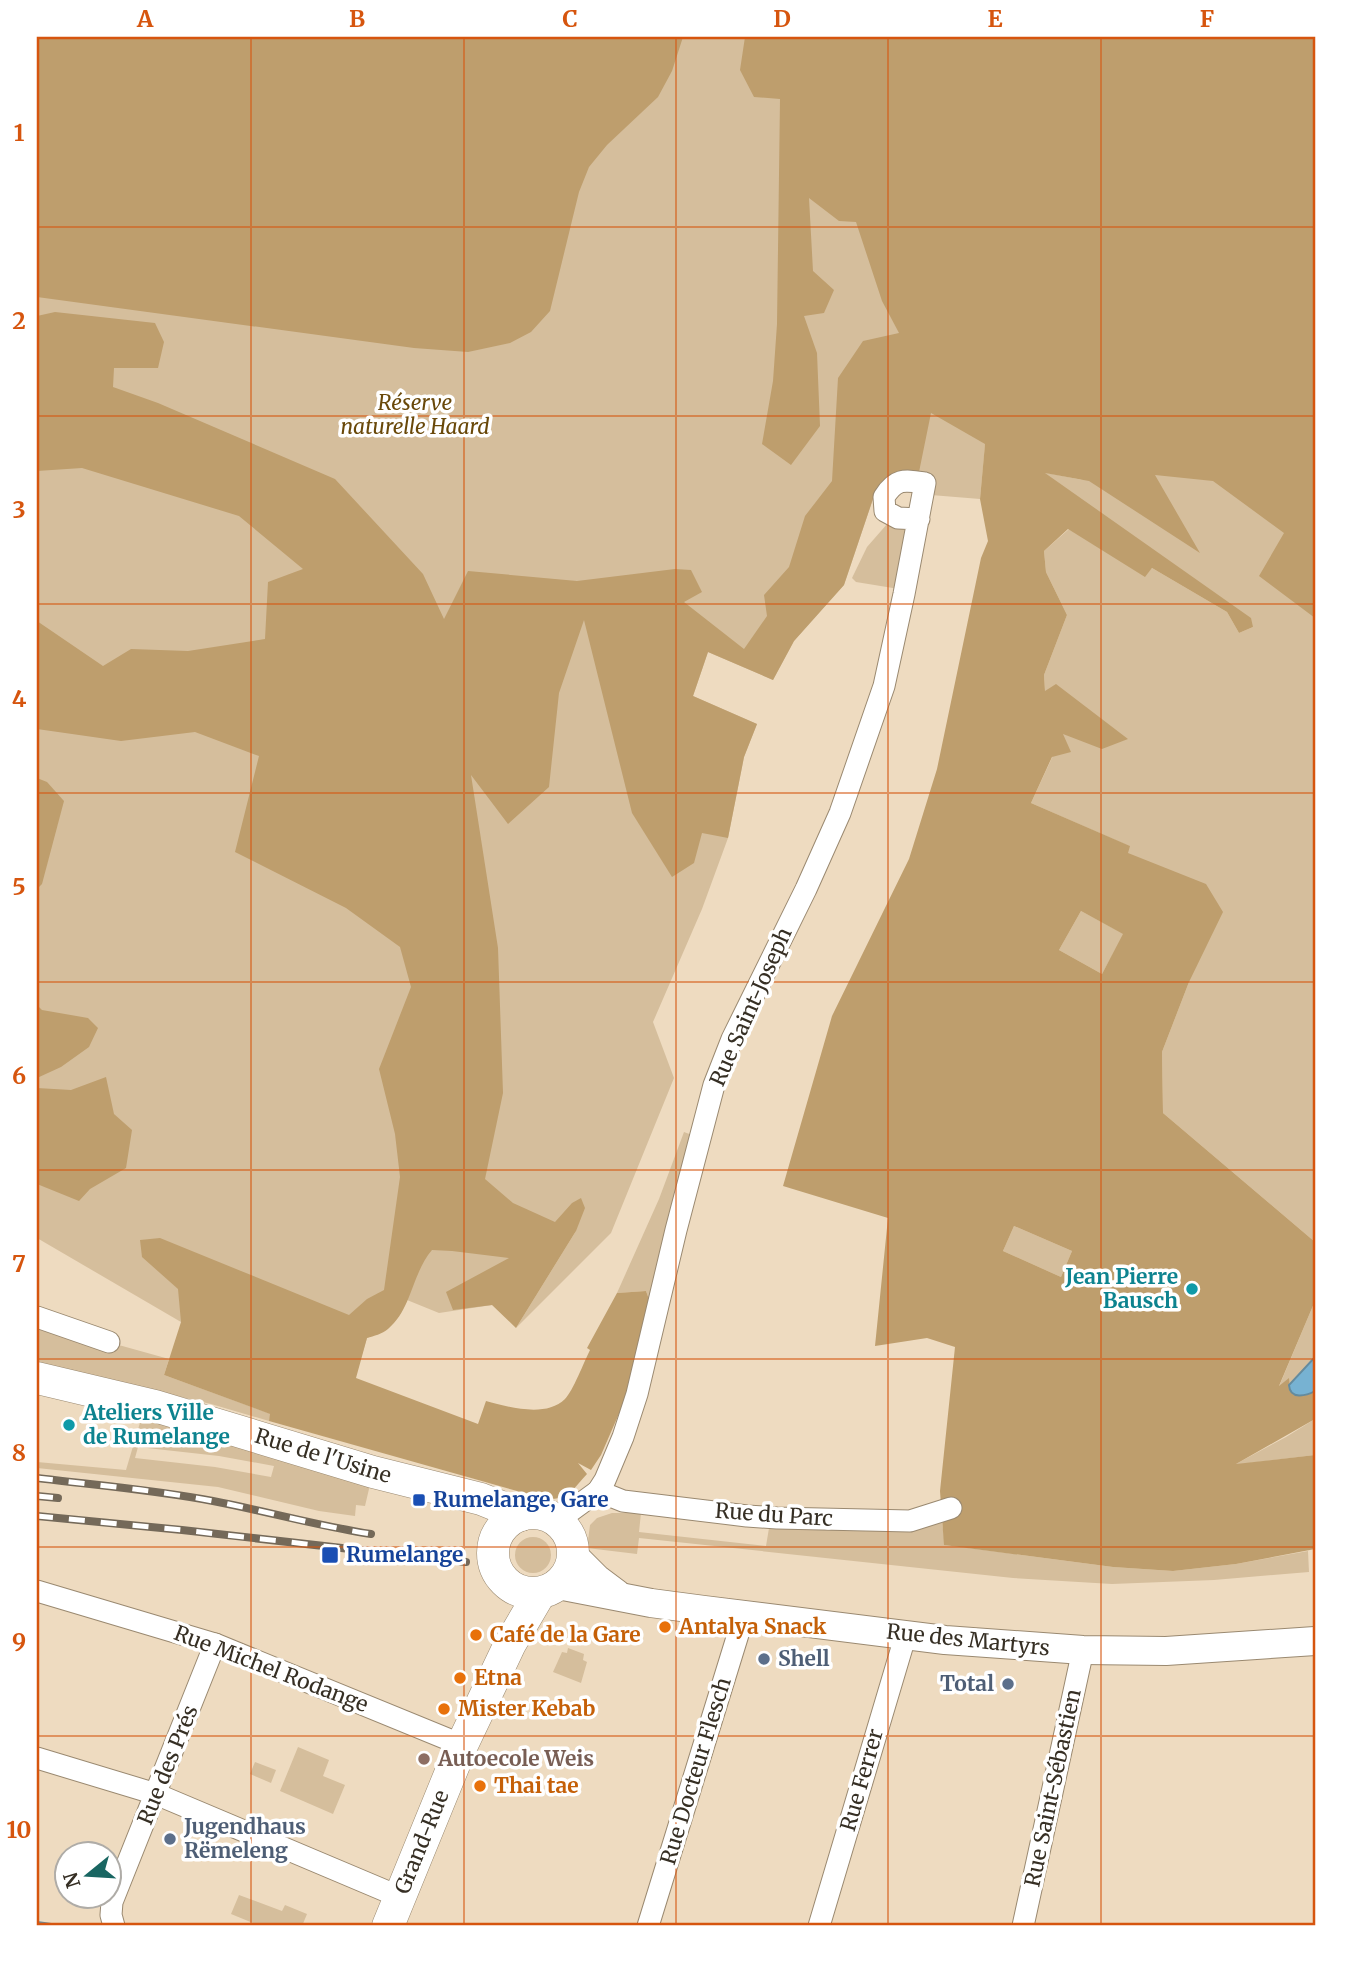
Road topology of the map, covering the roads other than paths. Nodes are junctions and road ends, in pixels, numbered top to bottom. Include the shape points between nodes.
1 (919, 519) junction
2 (37, 1317) edge
3 (108, 1342) dead end
4 (37, 1378) edge
5 (447, 1490) junction
6 (598, 1490) junction
7 (951, 1508) dead end
8 (521, 1515) junction
9 (557, 1521) junction
10 (493, 1546) junction
11 (573, 1555) junction
12 (502, 1579) junction
13 (549, 1589) junction
14 (37, 1591) edge
15 (622, 1597) junction
16 (744, 1615) junction
17 (906, 1634) junction
18 (1315, 1641) edge
19 (215, 1644) junction
20 (510, 1644) junction
21 (1083, 1650) junction
22 (462, 1745) junction
23 (37, 1758) edge
24 (156, 1794) junction
25 (400, 1897) junction
26 (114, 1926) edge
27 (388, 1926) edge
28 (648, 1926) edge
29 (819, 1926) edge
30 (1023, 1926) edge

1 - 1 street via 898,518 886,511 884,497 892,485 905,480 925,483
1 - 6 street, Rue Saint-Joseph via 884,687 840,813 714,1085 637,1394 624,1437
2 - 3 street
4 - 5 main road, Rue de l'Usine via 155,1406
5 - 8 main road, Rue de l'Usine
5 - 10 main road via 474,1512
6 - 7 street, Rue du Parc via 623,1501 777,1518 910,1521
6 - 9 street, Rue Saint-Joseph
8 - 9 main road via 545,1515
8 - 10 main road via 508,1522
9 - 11 main road via 566,1530
10 - 12 main road via 494,1563
11 - 13 main road via 569,1572
11 - 15 main road, Rue des Martyrs
12 - 13 main road via 526,1593
12 - 20 main road, Grand-Rue via 510,1615
13 - 15 main road, Rue des Martyrs
13 - 20 main road, Grand-Rue
14 - 19 street, Rue Michel Rodange
15 - 16 main road, Rue des Martyrs
16 - 17 main road, Rue des Martyrs
16 - 28 street, Rue Docteur Flesch
17 - 21 main road, Rue des Martyrs
17 - 29 street, Rue Ferrer
18 - 21 main road, Rue des Martyrs via 1166,1651
19 - 22 street, Rue Michel Rodange
19 - 24 street, Rue des Prés
20 - 22 main road, Grand-Rue
21 - 30 street, Rue Saint-Sébastien
22 - 25 main road, Grand-Rue
23 - 24 street
24 - 25 street
24 - 26 street, Rue des Prés via 112,1902
25 - 27 main road, Grand-Rue

